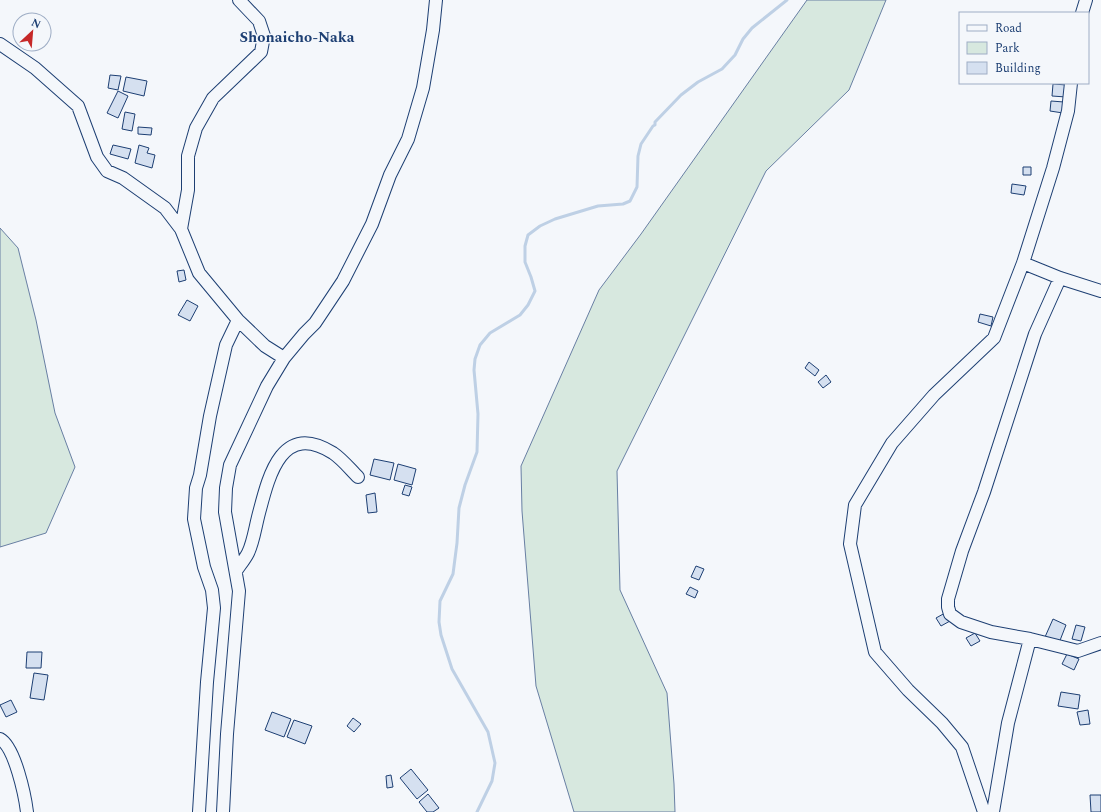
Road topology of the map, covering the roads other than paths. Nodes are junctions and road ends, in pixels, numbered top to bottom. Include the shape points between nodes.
1 (239, 0) edge
2 (436, 0) edge
3 (1086, 0) edge
4 (1082, 12) edge
5 (0, 44) edge
6 (1071, 84) edge
7 (181, 229) junction
8 (1023, 263) junction
9 (1060, 278) junction
10 (1101, 291) edge
11 (238, 320) junction
12 (284, 358) junction
13 (358, 477) dead end
14 (236, 571) junction
15 (1030, 639) junction
16 (1101, 643) edge
17 (0, 739) edge
18 (27, 812) edge
19 (199, 812) edge
20 (223, 812) edge
21 (984, 812) edge
22 (993, 812) edge

1 - 7 street via 259,21 264,36 261,52 212,98 196,128 188,156 188,190
2 - 12 street via 423,88 408,139 390,176 372,224 342,282 315,323
3 - 4 street
5 - 7 street via 35,68 78,106 97,157 107,171 123,178 165,208
6 - 8 street via 1068,111 1053,168
7 - 11 street via 199,273
8 - 9 street
8 - 21 street via 994,338 934,395 892,443 855,505 850,544 875,652 962,747
9 - 10 street
9 - 15 street via 1036,334 948,598 950,614 961,622 991,632
11 - 12 street via 265,346
11 - 19 street via 226,345 196,488 194,519 214,608 206,682
12 - 14 street via 267,386 230,465 225,512
13 - 14 street via 334,454 313,444 303,443 288,448 276,463 266,486 249,552
14 - 20 street via 239,591
15 - 16 street via 1078,651
15 - 22 street via 1008,723
17 - 18 street via 14,761 25,794

